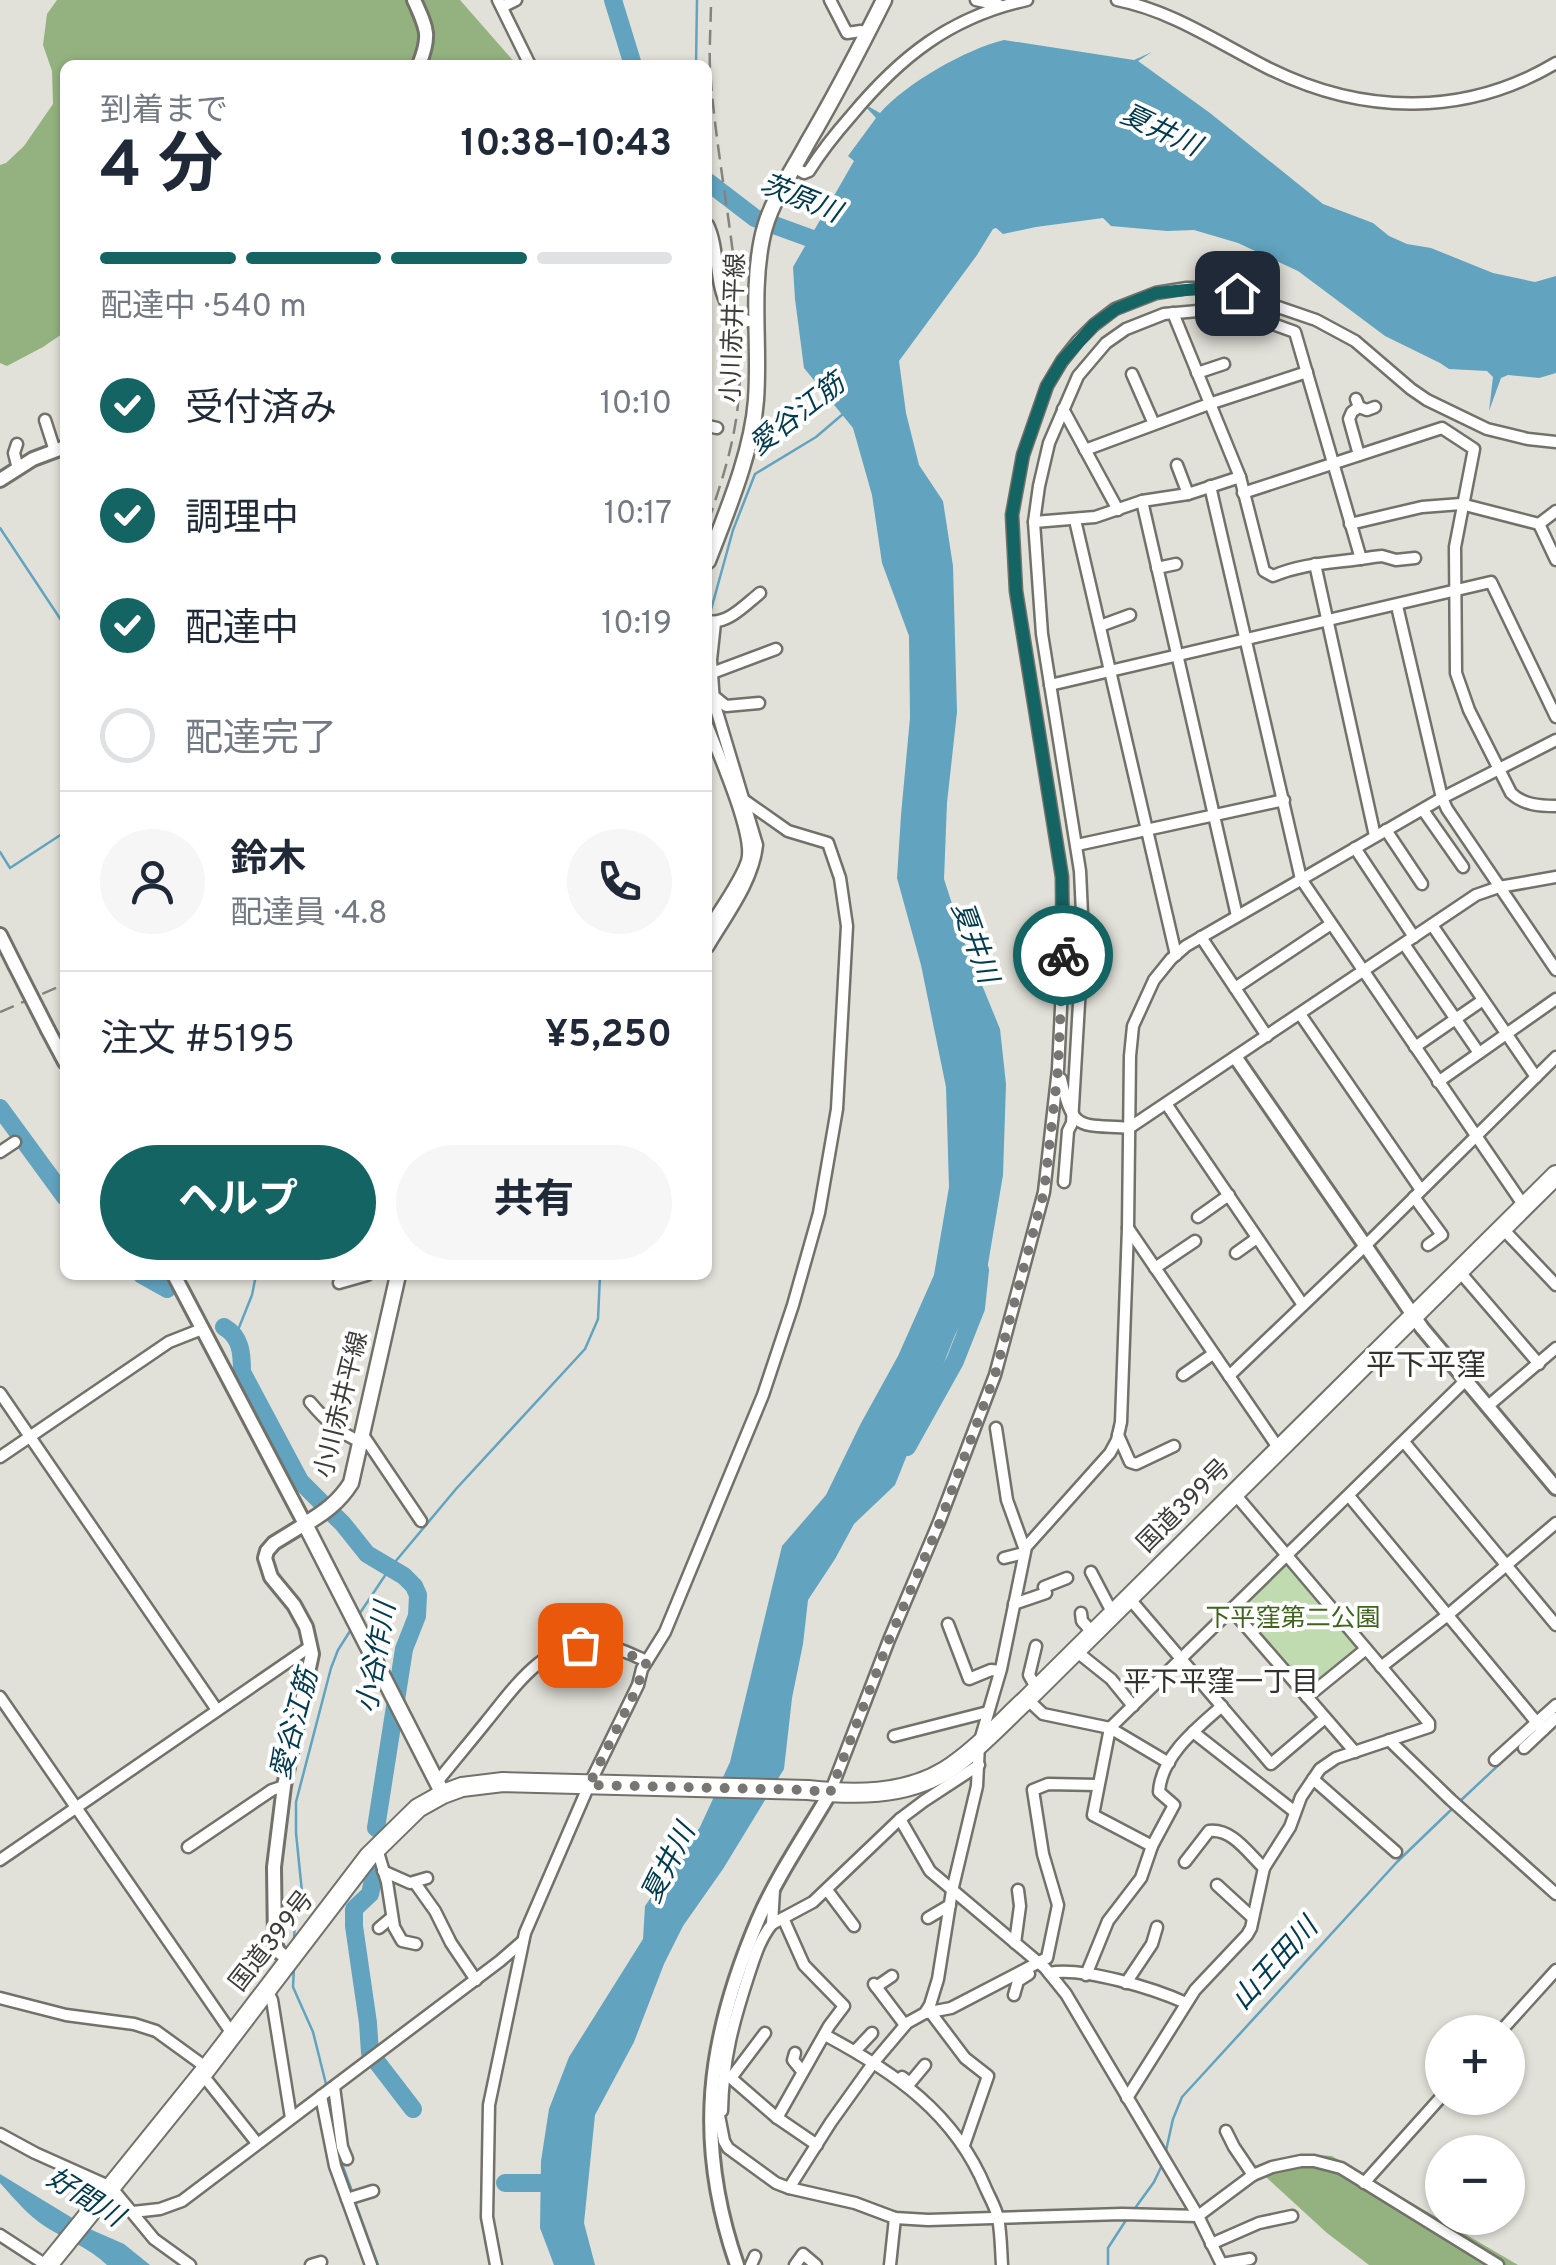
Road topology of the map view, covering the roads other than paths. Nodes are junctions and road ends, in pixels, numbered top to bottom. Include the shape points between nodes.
1 (414, 0) edge
2 (516, 0) edge
3 (830, 0) edge
4 (884, 0) edge
5 (976, 0) edge
6 (1027, 0) edge
7 (1117, 0) edge
8 (500, 3) edge
9 (1000, 6) junction
10 (867, 33) junction
11 (422, 60) edge
12 (528, 60) edge
13 (1556, 63) edge
14 (792, 170) junction
15 (712, 236) edge
16 (1173, 312) junction
17 (757, 323) junction
18 (1224, 364) dead end
19 (1306, 372) junction
20 (1132, 374) dead end
21 (1197, 374) junction
22 (1210, 404) junction
23 (1375, 407) dead end
24 (1063, 409) junction
25 (44, 420) dead end
26 (1154, 424) junction
27 (1556, 442) edge
28 (17, 444) dead end
29 (60, 449) edge
30 (1086, 450) junction
31 (1359, 455) junction
32 (1333, 463) junction
33 (1178, 466) dead end
34 (18, 469) junction
35 (1240, 477) junction
36 (0, 480) edge
37 (1210, 486) junction
38 (1243, 493) junction
39 (1188, 494) junction
40 (1142, 501) junction
41 (1461, 504) junction
42 (1118, 510) junction
43 (1556, 511) edge
44 (1075, 520) junction
45 (1034, 522) junction
46 (1350, 524) junction
47 (1539, 524) junction
48 (712, 549) edge
49 (1416, 558) dead end
50 (1361, 559) junction
51 (1556, 560) edge
52 (1176, 564) dead end
53 (1315, 564) junction
54 (1157, 568) junction
55 (760, 592) dead end
56 (1454, 592) junction
57 (1397, 606) junction
58 (1130, 615) dead end
59 (712, 622) edge
60 (1326, 622) junction
61 (1100, 626) junction
62 (1246, 640) junction
63 (776, 649) dead end
64 (1176, 654) junction
65 (1111, 671) junction
66 (712, 673) joint
67 (1050, 685) junction
68 (714, 696) junction
69 (758, 703) dead end
70 (1556, 718) edge
71 (712, 738) edge
72 (1556, 740) edge
73 (1498, 768) junction
74 (1442, 798) junction
75 (744, 800) junction
76 (1284, 800) junction
77 (1556, 806) edge
78 (1423, 810) junction
79 (1214, 816) junction
80 (1148, 830) junction
81 (1381, 833) junction
82 (1077, 845) junction
83 (1355, 848) junction
84 (1463, 868) dead end
85 (1556, 878) edge
86 (1301, 879) junction
87 (1422, 884) dead end
88 (1499, 888) junction
89 (1237, 916) junction
90 (712, 921) edge
91 (1331, 924) junction
92 (1432, 925) junction
93 (0, 935) edge
94 (1202, 937) junction
95 (712, 940) edge
96 (1409, 941) junction
97 (1176, 954) junction
98 (1556, 970) edge
99 (1364, 972) junction
100 (1235, 988) junction
101 (1556, 999) edge
102 (1483, 1000) junction
103 (1300, 1014) junction
104 (1456, 1019) junction
105 (1506, 1033) junction
106 (1267, 1036) junction
107 (1415, 1048) junction
108 (60, 1053) edge
109 (1479, 1053) junction
110 (1556, 1056) edge
111 (1236, 1058) junction
112 (1058, 1074) junction
113 (1536, 1076) junction
114 (1438, 1082) junction
115 (1167, 1104) junction
116 (1071, 1116) junction
117 (1129, 1128) junction
118 (1476, 1136) junction
119 (15, 1142) dead end
120 (0, 1152) edge
121 (1556, 1174) edge
122 (1064, 1182) dead end
123 (1418, 1194) junction
124 (1229, 1196) junction
125 (1524, 1206) junction
126 (1198, 1218) dead end
127 (1128, 1228) junction
128 (1502, 1228) junction
129 (1257, 1238) junction
130 (1196, 1241) dead end
131 (1366, 1245) junction
132 (1428, 1246) dead end
133 (1236, 1252) dead end
134 (1156, 1268) junction
135 (1459, 1270) junction
136 (177, 1280) edge
137 (350, 1280) edge
138 (395, 1280) edge
139 (340, 1283) dead end
140 (1556, 1286) edge
141 (1303, 1304) junction
142 (1413, 1315) junction
143 (202, 1329) junction
144 (1556, 1348) edge
145 (1214, 1354) junction
146 (1540, 1364) junction
147 (1183, 1375) dead end
148 (1228, 1376) junction
149 (1466, 1380) junction
150 (0, 1393) edge
151 (310, 1402) dead end
152 (1488, 1406) junction
153 (996, 1428) dead end
154 (1118, 1435) junction
155 (29, 1436) junction
156 (362, 1438) junction
157 (1404, 1442) junction
158 (1174, 1446) dead end
159 (1279, 1448) junction
160 (0, 1457) edge
161 (1553, 1479) edge
162 (1234, 1494) junction
163 (1349, 1496) junction
164 (421, 1520) dead end
165 (1556, 1523) edge
166 (305, 1524) junction
167 (1024, 1552) junction
168 (1286, 1554) junction
169 (1004, 1558) dead end
170 (1507, 1566) junction
171 (1091, 1572) dead end
172 (1067, 1578) dead end
173 (1129, 1598) junction
174 (1014, 1604) junction
175 (1231, 1609) junction
176 (1082, 1613) dead end
177 (1113, 1614) junction
178 (1449, 1614) junction
179 (948, 1624) dead end
180 (1556, 1626) edge
181 (1093, 1634) junction
182 (311, 1646) junction
183 (1036, 1646) dead end
184 (1366, 1649) junction
185 (1076, 1650) junction
186 (1180, 1658) junction
187 (647, 1662) junction
188 (1382, 1667) junction
189 (1000, 1671) junction
190 (1032, 1694) junction
191 (0, 1697) edge
192 (1307, 1697) junction
193 (1556, 1705) edge
194 (1133, 1706) junction
195 (1222, 1706) junction
196 (218, 1710) junction
197 (988, 1712) junction
198 (1325, 1718) junction
199 (1556, 1718) edge
200 (1540, 1726) junction
201 (1110, 1728) junction
202 (1193, 1732) junction
203 (894, 1736) dead end
204 (1389, 1740) junction
205 (979, 1744) junction
206 (1524, 1748) dead end
207 (1354, 1752) junction
208 (1495, 1760) dead end
209 (1169, 1763) junction
210 (979, 1765) junction
211 (1313, 1779) junction
212 (1097, 1784) junction
213 (589, 1785) junction
214 (284, 1786) junction
215 (440, 1788) junction
216 (830, 1793) junction
217 (76, 1808) junction
218 (1295, 1812) junction
219 (900, 1819) junction
220 (1152, 1846) junction
221 (188, 1847) dead end
222 (377, 1848) junction
223 (1396, 1852) dead end
224 (0, 1860) edge
225 (1185, 1862) dead end
226 (1264, 1868) junction
227 (383, 1871) junction
228 (427, 1878) dead end
229 (415, 1883) junction
230 (1216, 1885) dead end
231 (774, 1889) junction
232 (826, 1890) junction
233 (1018, 1890) dead end
234 (952, 1891) junction
235 (1556, 1894) edge
236 (950, 1905) junction
237 (391, 1918) junction
238 (783, 1918) junction
239 (928, 1918) dead end
240 (1254, 1918) junction
241 (772, 1924) junction
242 (854, 1926) dead end
243 (1157, 1927) dead end
244 (379, 1928) dead end
245 (524, 1940) junction
246 (1015, 1943) junction
247 (416, 1944) dead end
248 (290, 1961) junction
249 (1044, 1967) junction
250 (1556, 1970) edge
251 (1086, 1975) junction
252 (892, 1976) dead end
253 (476, 1980) junction
254 (1126, 1983) junction
255 (267, 1990) junction
256 (1014, 1995) dead end
257 (0, 1998) edge
258 (1186, 2003) junction
259 (928, 2013) junction
260 (1515, 2015) edge
261 (906, 2024) junction
262 (765, 2033) dead end
263 (872, 2033) dead end
264 (232, 2034) junction
265 (825, 2035) junction
266 (855, 2051) junction
267 (795, 2053) dead end
268 (876, 2059) junction
269 (925, 2065) dead end
270 (204, 2071) junction
271 (802, 2071) junction
272 (712, 2079) junction
273 (334, 2087) junction
274 (322, 2096) junction
275 (1127, 2098) junction
276 (1425, 2115) edge
277 (290, 2118) junction
278 (777, 2118) junction
279 (721, 2127) junction
280 (1226, 2130) dead end
281 (0, 2134) edge
282 (257, 2144) junction
283 (817, 2145) junction
284 (964, 2145) junction
285 (348, 2159) dead end
286 (1253, 2175) junction
287 (1364, 2183) junction
288 (111, 2187) junction
289 (789, 2188) junction
290 (373, 2191) dead end
291 (353, 2198) junction
292 (132, 2212) junction
293 (1198, 2216) junction
294 (1292, 2216) dead end
295 (998, 2217) junction
296 (895, 2218) junction
297 (3, 2241) edge
298 (1211, 2244) junction
299 (1250, 2258) dead end
300 (49, 2264) edge
301 (1222, 2264) edge
302 (190, 2265) edge
303 (371, 2265) edge
304 (496, 2265) edge
305 (737, 2265) edge
306 (795, 2265) edge
307 (816, 2265) edge
308 (890, 2265) edge
309 (1002, 2265) edge
310 (1498, 2265) edge

1 - 11 street via 428,40
2 - 8 street
3 - 10 street via 848,33
4 - 10 main road, 小川赤井平線
5 - 9 street
6 - 9 street
7 - 13 street via 1188,24 1292,79 1388,104 1460,99 1524,81
8 - 12 street
9 - 14 street via 959,23 907,58 868,94 809,172
10 - 14 main road, 小川赤井平線
14 - 17 main road, 小川赤井平線 via 762,237
15 - 17 street via 725,303 741,319
16 - 19 street via 1221,309 1295,332
16 - 21 street
16 - 24 street via 1106,343 1078,376
17 - 48 main road, 小川赤井平線 via 750,436
18 - 21 street
19 - 22 street
19 - 32 street
20 - 26 street
21 - 22 street
22 - 26 street
22 - 35 street
23 - 31 street via 1358,403 1349,419
24 - 30 street
24 - 45 street via 1049,443
25 - 29 street
26 - 30 street
27 - 112 street via 1475,424 1411,390 1364,347 1316,320 1222,290 1187,288 1136,300 1094,325 1062,361 1023,455 1012,515 1016,591 1062,877
28 - 34 street
29 - 34 street
30 - 42 street
31 - 32 street
31 - 41 street via 1442,428 1474,448
32 - 38 street
32 - 46 street
33 - 39 street
34 - 36 street
35 - 37 street
35 - 38 street
37 - 39 street
37 - 62 street
38 - 53 street via 1264,571 1273,576
39 - 40 street
40 - 42 street
40 - 54 street
41 - 46 street
41 - 47 street
41 - 56 street
42 - 44 street
43 - 47 street
44 - 45 street
44 - 61 street
45 - 67 street
46 - 50 street
47 - 51 street
49 - 50 street
50 - 53 street
52 - 54 street
53 - 60 street
54 - 64 street
55 - 59 street via 728,618
56 - 57 street
56 - 70 street via 1491,582
56 - 73 street via 1456,674
57 - 60 street
57 - 74 street
58 - 61 street
60 - 62 street
60 - 81 street
61 - 65 street
62 - 64 street
62 - 76 street
63 - 66 street
64 - 65 street
64 - 79 street
65 - 67 street
65 - 80 street
66 - 68 street
67 - 82 street
68 - 69 street via 726,706
68 - 75 street
71 - 90 street via 749,847 746,865
72 - 73 street
73 - 74 street
73 - 77 street via 1514,796
74 - 78 street
74 - 88 street
75 - 95 street via 756,861
75 - 187 street via 788,830 826,841 840,878 847,926 837,1108 819,1213 769,1378
76 - 79 street
76 - 86 street
78 - 81 street
78 - 84 street
79 - 80 street
79 - 89 street
80 - 82 street
80 - 97 street
81 - 83 street
81 - 87 street
82 - 116 street via 1083,935
83 - 86 street
83 - 96 street
85 - 88 street
86 - 89 street
86 - 91 street
88 - 92 street
88 - 98 street
89 - 94 street
91 - 99 street
91 - 100 street
92 - 96 street
92 - 102 street
93 - 108 street, bridge
94 - 97 street
94 - 100 street
96 - 99 street
96 - 104 street
97 - 117 street via 1154,980 1133,1026
99 - 103 street
99 - 107 street
100 - 106 street
101 - 105 street
102 - 104 street
102 - 105 street
103 - 106 street
103 - 123 street
104 - 107 street
104 - 109 street
105 - 109 street
105 - 113 street
106 - 111 street
107 - 114 street
109 - 114 street
110 - 113 street
111 - 115 street
111 - 131 street
112 - 116 street
112 - 216 street via 1044,1192 995,1375
113 - 118 street
114 - 118 street
115 - 117 street
115 - 124 street
116 - 117 street via 1083,1125
116 - 122 street
117 - 127 street
118 - 123 street
118 - 125 street
119 - 120 street
121 - 125 highway, 国道399号
123 - 131 street
123 - 132 street via 1442,1235
124 - 126 street
124 - 129 street
125 - 128 highway, 国道399号
127 - 134 street
127 - 154 street
128 - 135 highway, 国道399号
128 - 140 street
129 - 133 street
129 - 141 street
130 - 134 street
131 - 141 street
131 - 142 street
134 - 145 street
135 - 142 highway, 国道399号
135 - 146 street
136 - 143 street
137 - 139 street
138 - 156 main road, 小川赤井平線
141 - 148 street
142 - 149 street
142 - 159 highway, 国道399号
143 - 155 street via 165,1344
143 - 166 street
144 - 146 street
145 - 147 street
145 - 148 street
146 - 152 street
148 - 159 street
149 - 152 street
149 - 157 street
150 - 155 street
151 - 156 street via 342,1434
152 - 161 street
153 - 167 street via 1008,1505
154 - 158 street via 1136,1464
154 - 167 street via 1110,1453
155 - 160 street
155 - 196 street
156 - 164 street
156 - 166 main road, 小川赤井平線 via 340,1500
157 - 163 street
157 - 170 street
159 - 162 highway, 国道399号
162 - 168 street
162 - 173 highway, 国道399号
163 - 168 street
163 - 178 street
165 - 170 street
166 - 182 street via 274,1543 266,1558
166 - 215 main road
167 - 169 street
167 - 174 street
168 - 175 street
168 - 184 street
170 - 178 street
170 - 180 street
171 - 177 street
172 - 174 street
173 - 177 highway, 国道399号
173 - 186 street
174 - 189 street
175 - 186 street
175 - 192 street
176 - 181 street
177 - 181 highway, 国道399号
178 - 188 street
178 - 200 street
179 - 189 street via 969,1679
181 - 185 highway, 国道399号
182 - 196 street
182 - 214 street
183 - 190 street
184 - 188 street
184 - 192 street
185 - 190 highway, 国道399号
185 - 194 street
186 - 194 street
186 - 195 street
187 - 213 street
187 - 215 street via 594,1644 554,1653 523,1679
188 - 204 street via 1430,1723
189 - 197 street
190 - 201 street via 1043,1714
190 - 205 highway, 国道399号
191 - 217 street
192 - 198 street
193 - 200 street
194 - 201 street
195 - 198 street via 1271,1764
195 - 202 street
196 - 217 street
197 - 203 street
197 - 205 street
198 - 207 street
199 - 200 street
200 - 206 street
200 - 208 street
201 - 209 street
201 - 212 street
202 - 209 street
202 - 218 street
204 - 207 street
204 - 235 street
205 - 210 street
205 - 216 highway, 国道399号 via 917,1785
207 - 211 street via 1328,1763
209 - 220 street via 1159,1790 1174,1805
210 - 219 street
210 - 234 street
211 - 218 street
211 - 223 street
212 - 220 street via 1092,1814
212 - 249 street via 1033,1790 1058,1904
213 - 215 highway, 国道399号
213 - 216 highway, 国道399号
213 - 245 street
214 - 221 street
214 - 248 street via 274,1867 275,1944
215 - 222 highway, 国道399号
216 - 231 street
217 - 224 street
217 - 264 street
218 - 226 street
219 - 232 street
219 - 234 street via 930,1870
220 - 251 street via 1144,1874 1108,1921
222 - 227 street
222 - 248 highway, 国道399号
225 - 226 street via 1215,1830 1227,1832
226 - 240 street
227 - 229 street
227 - 237 street
228 - 229 street
229 - 253 street
230 - 240 street
231 - 241 street
231 - 272 street via 733,1988
232 - 238 street
232 - 242 street
233 - 246 street
234 - 236 street
234 - 246 street
236 - 239 street
236 - 259 street
237 - 244 street
237 - 247 street via 399,1938
238 - 241 street
238 - 265 street via 804,1965 844,2006
240 - 258 street via 1248,1935
241 - 279 street via 730,2033
243 - 254 street
245 - 253 street
245 - 304 street via 489,2105 487,2200
246 - 249 street
248 - 255 highway, 国道399号
249 - 251 street
249 - 256 street via 1018,1982
249 - 259 street
249 - 275 street
250 - 260 street
251 - 254 street
252 - 261 street via 875,1985
253 - 273 street
254 - 258 street
255 - 264 highway, 国道399号
255 - 277 street
257 - 270 street via 156,2031
258 - 275 street
259 - 261 street
259 - 284 street via 988,2076
261 - 268 street
262 - 278 street via 731,2078
263 - 266 street
264 - 270 highway, 国道399号
265 - 266 street
265 - 271 street
266 - 268 street
267 - 271 street
268 - 269 street via 910,2083
268 - 283 street
268 - 284 street
270 - 282 street
270 - 288 highway, 国道399号
271 - 278 street
272 - 279 street
272 - 305 street via 713,2174
273 - 274 street
273 - 285 street
274 - 277 street
274 - 291 street via 330,2148
275 - 293 street
276 - 287 street
277 - 282 street
278 - 283 street
279 - 289 street via 728,2148
280 - 286 street
281 - 288 street
282 - 292 street via 182,2201
283 - 289 street
284 - 295 street
286 - 287 street via 1314,2161
286 - 293 street
287 - 310 street
288 - 292 street
288 - 300 highway, 国道399号
289 - 296 street
290 - 291 street
291 - 303 street
292 - 302 street via 154,2239
293 - 295 street
293 - 298 street
294 - 298 street
295 - 296 street
295 - 309 street
296 - 308 street
297 - 300 street
298 - 301 street
299 - 301 street
306 - 307 street via 803,2254

